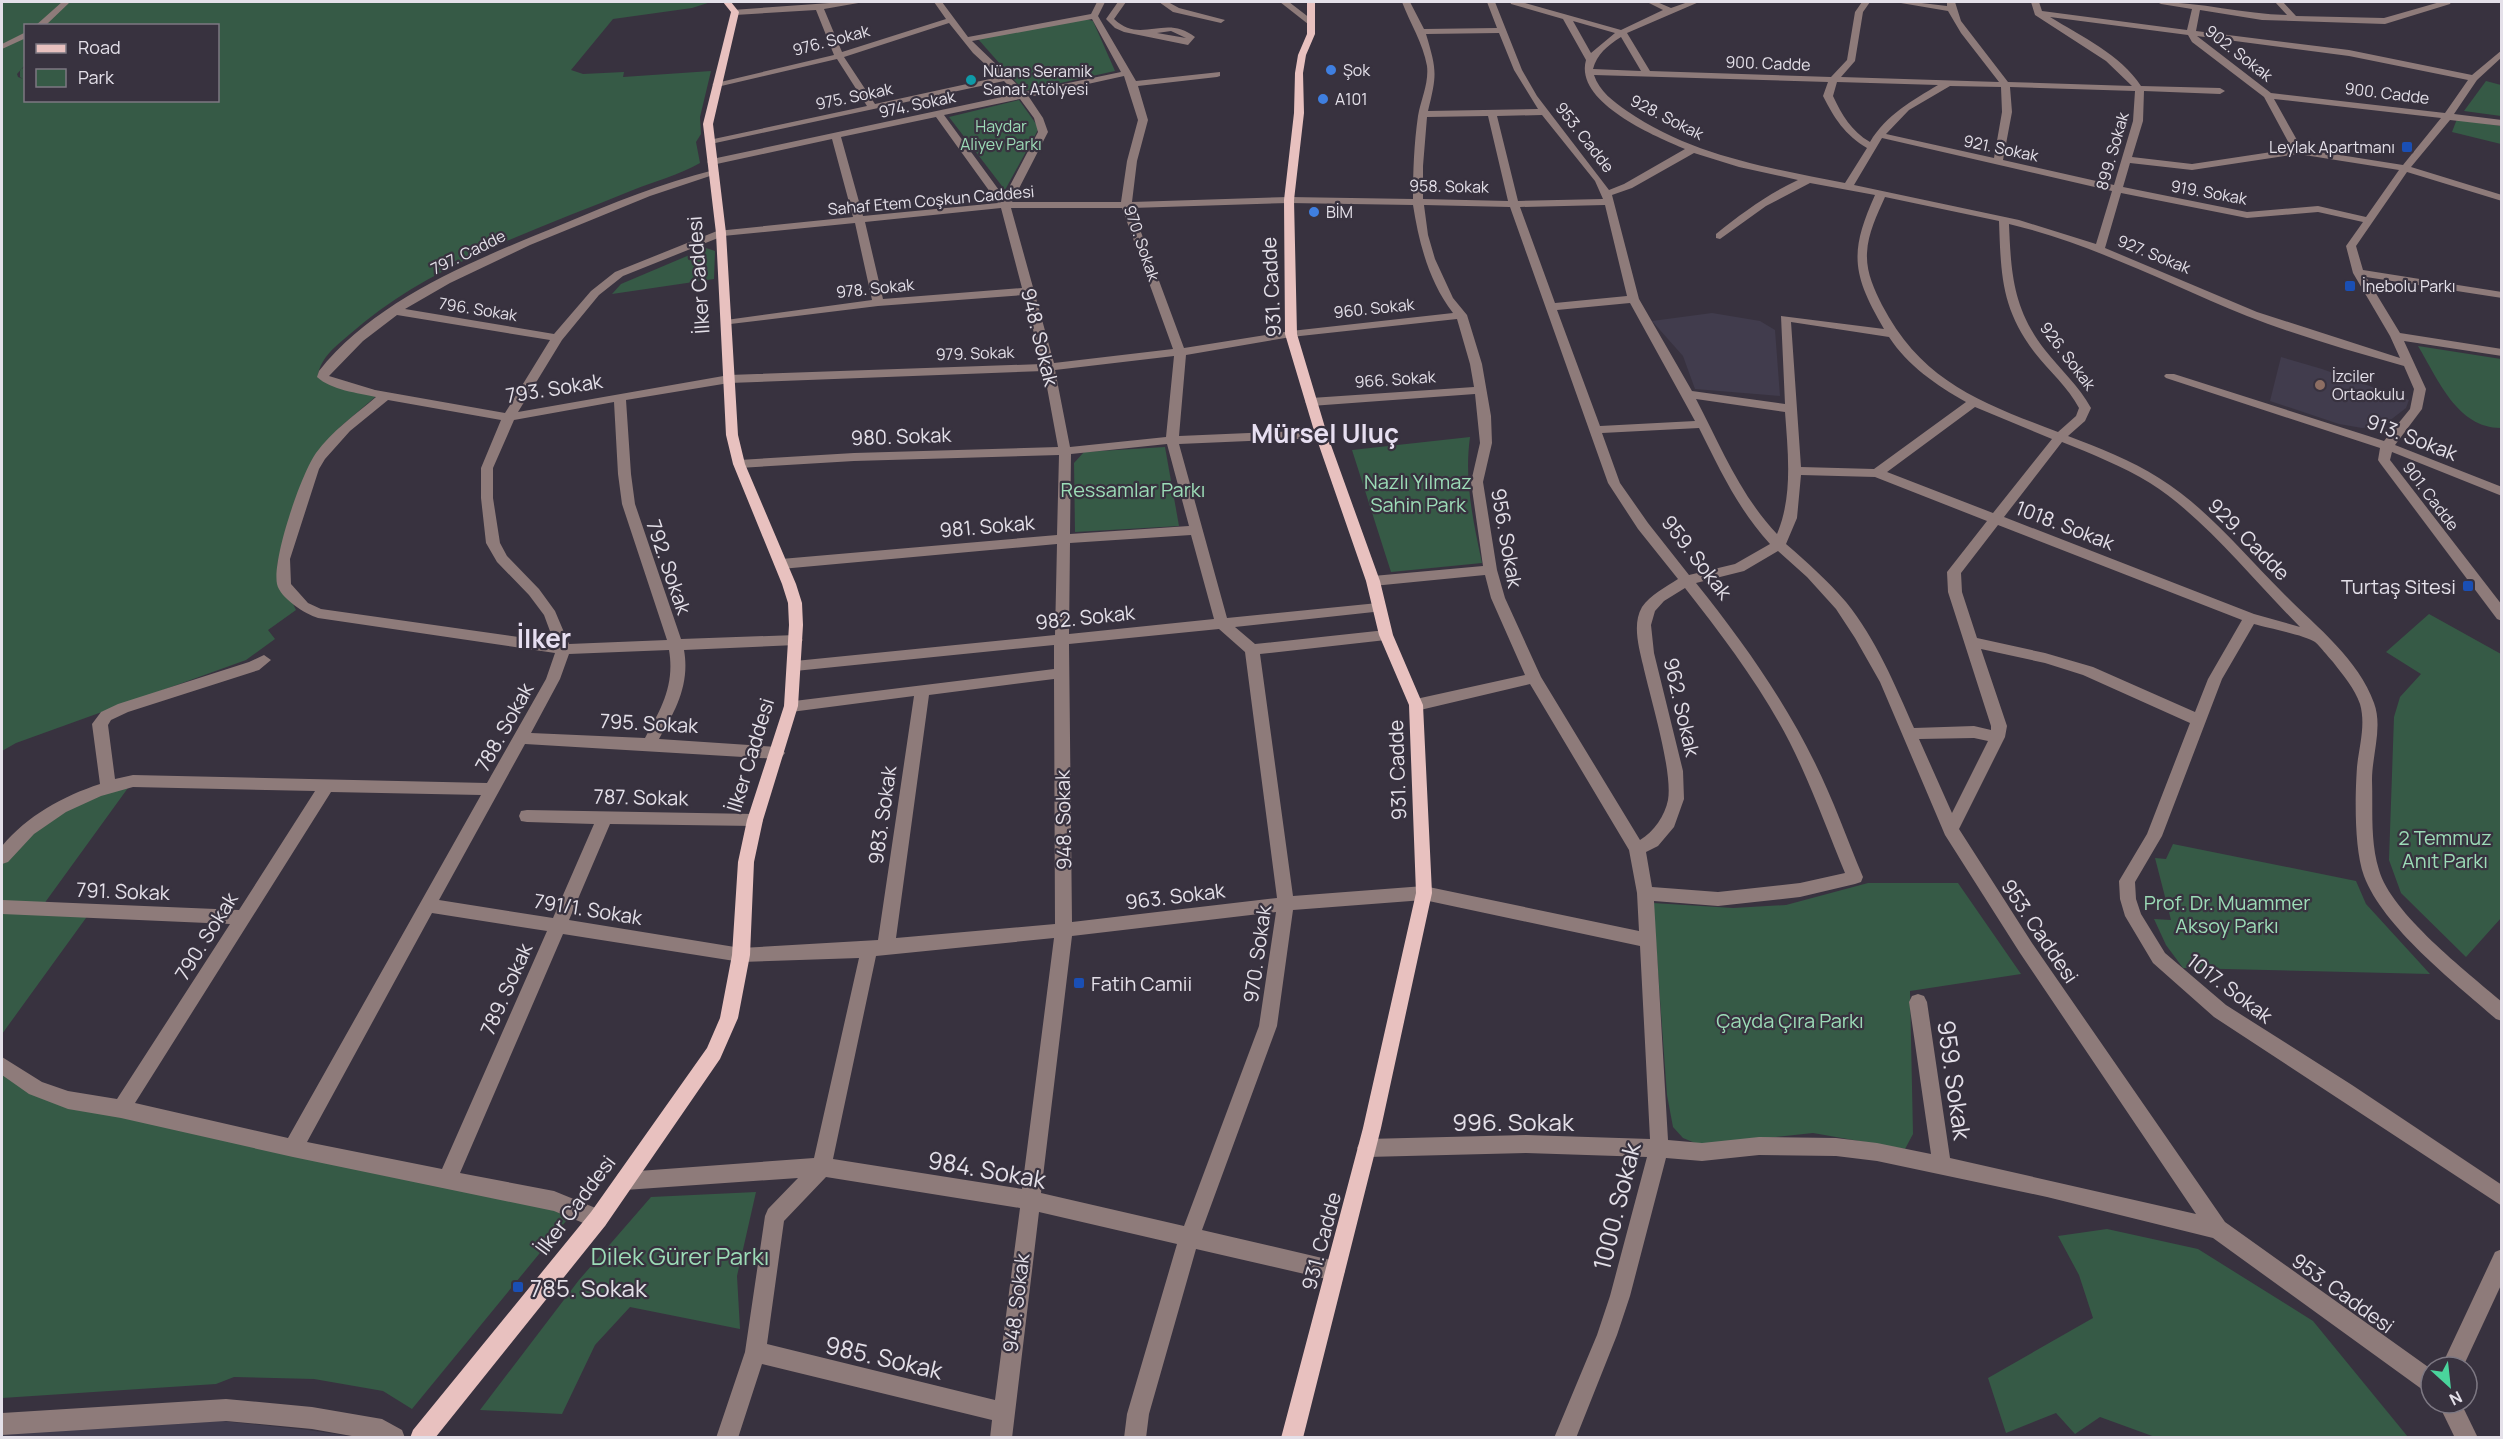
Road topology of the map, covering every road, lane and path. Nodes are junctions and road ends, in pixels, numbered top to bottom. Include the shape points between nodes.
1 (65, 2) edge
2 (727, 2) edge
3 (860, 2) edge
4 (938, 2) edge
5 (1101, 2) edge
6 (1122, 2) edge
7 (1163, 2) edge
8 (1284, 2) edge
9 (1311, 2) edge
10 (1406, 2) edge
11 (1491, 2) edge
12 (1514, 2) edge
13 (1652, 2) edge
14 (1695, 2) edge
15 (1866, 2) edge
16 (1899, 2) edge
17 (2035, 2) edge
18 (2161, 2) edge
19 (2279, 2) edge
20 (2447, 2) edge
21 (2177, 3) edge
22 (1950, 5) edge
23 (819, 7) junction
24 (2196, 8) junction
25 (1669, 10) junction
26 (735, 12) junction
27 (2038, 13) junction
28 (1094, 16) junction
29 (1567, 18) junction
30 (2295, 19) junction
31 (951, 20) junction
32 (1221, 20) dead end
33 (1311, 21) junction
34 (41, 24) edge
35 (1502, 30) junction
36 (1421, 32) junction
37 (2191, 32) junction
38 (1623, 33) junction
39 (1149, 34) dead end
40 (24, 35) edge
41 (966, 40) junction
42 (2, 47) edge
43 (2502, 52) edge
44 (839, 56) junction
45 (1590, 59) junction
46 (1588, 72) junction
47 (1127, 73) junction
48 (1217, 74) dead end
49 (1647, 74) junction
50 (1005, 78) junction
51 (2474, 78) junction
52 (1833, 80) junction
53 (717, 84) junction
54 (1134, 84) junction
55 (1947, 84) junction
56 (2006, 86) junction
57 (2139, 88) junction
58 (2220, 92) dead end
59 (2268, 95) junction
60 (1022, 96) junction
61 (872, 107) junction
62 (1544, 112) junction
63 (1492, 113) junction
64 (1423, 114) junction
65 (939, 115) junction
66 (2448, 116) junction
67 (2502, 123) edge
68 (1879, 135) junction
69 (836, 136) junction
70 (709, 143) junction
71 (1871, 147) junction
72 (1693, 149) junction
73 (2298, 151) junction
74 (2125, 159) junction
75 (1998, 163) junction
76 (713, 168) junction
77 (2405, 168) junction
78 (1809, 179) junction
79 (1848, 187) junction
80 (2117, 187) junction
81 (1881, 194) junction
82 (1608, 198) junction
83 (2502, 198) edge
84 (1288, 200) junction
85 (1418, 202) junction
86 (1514, 204) junction
87 (1005, 205) junction
88 (1126, 205) junction
89 (859, 220) junction
90 (2004, 220) junction
91 (2368, 220) junction
92 (721, 233) junction
93 (1720, 236) dead end
94 (2098, 250) junction
95 (2358, 273) junction
96 (1029, 291) junction
97 (2502, 295) edge
98 (1633, 298) junction
99 (878, 303) junction
100 (1552, 307) junction
101 (394, 311) junction
102 (1461, 315) junction
103 (726, 323) junction
104 (1291, 334) junction
105 (1892, 334) junction
106 (2396, 336) junction
107 (557, 338) junction
108 (1180, 352) junction
109 (2502, 353) edge
110 (2408, 364) junction
111 (1049, 367) junction
112 (2170, 376) dead end
113 (729, 379) junction
114 (1480, 390) junction
115 (1688, 394) junction
116 (386, 395) junction
117 (620, 397) junction
118 (1975, 401) junction
119 (1311, 402) junction
120 (1791, 409) junction
121 (509, 417) junction
122 (1704, 424) junction
123 (1594, 430) junction
124 (1321, 434) junction
125 (2059, 438) junction
126 (1172, 440) junction
127 (2387, 446) junction
128 (1065, 451) junction
129 (739, 464) junction
130 (1795, 471) junction
131 (1877, 473) junction
132 (2499, 489) edge
133 (1994, 519) junction
134 (1196, 530) junction
135 (1062, 539) junction
136 (1779, 545) junction
137 (781, 564) junction
138 (1490, 570) junction
139 (1687, 580) junction
140 (1373, 581) junction
141 (1378, 608) junction
142 (2502, 616) edge
143 (2250, 618) junction
144 (1221, 624) junction
145 (1386, 635) junction
146 (2316, 637) junction
147 (796, 640) junction
148 (1062, 641) junction
149 (1971, 642) junction
150 (675, 645) junction
151 (564, 649) junction
152 (1252, 650) junction
153 (264, 660) dead end
154 (795, 666) junction
155 (1061, 673) junction
156 (1534, 678) junction
157 (922, 690) junction
158 (1416, 705) junction
159 (791, 706) junction
160 (2198, 720) junction
161 (1910, 734) junction
162 (519, 738) junction
163 (1997, 738) junction
164 (649, 744) junction
165 (777, 753) junction
166 (327, 785) junction
167 (108, 787) junction
168 (491, 789) junction
169 (526, 816) dead end
170 (605, 817) junction
171 (754, 820) junction
172 (1951, 830) junction
173 (1637, 849) junction
174 (2, 857) edge
175 (1424, 893) junction
176 (1645, 893) junction
177 (1286, 904) junction
178 (428, 905) junction
179 (2, 907) edge
180 (243, 917) junction
181 (559, 925) junction
182 (1064, 930) junction
183 (1646, 940) junction
184 (878, 948) junction
185 (741, 955) junction
186 (1918, 1002) dead end
187 (2502, 1013) edge
188 (2, 1065) edge
189 (121, 1109) junction
190 (292, 1148) junction
191 (1367, 1148) junction
192 (1659, 1148) junction
193 (1942, 1166) junction
194 (822, 1167) junction
195 (448, 1178) junction
196 (625, 1181) junction
197 (2502, 1197) edge
198 (1029, 1200) junction
199 (598, 1219) junction
200 (2218, 1229) junction
201 (1189, 1238) junction
202 (2502, 1258) edge
203 (1335, 1271) junction
204 (2496, 1287) edge
205 (754, 1352) junction
206 (2459, 1355) edge
207 (2419, 1373) edge
208 (1002, 1412) junction
209 (2455, 1415) edge
210 (2, 1424) edge
211 (394, 1437) edge
212 (422, 1437) edge
213 (727, 1437) edge
214 (1000, 1437) edge
215 (1136, 1437) edge
216 (1292, 1437) edge
217 (1565, 1437) edge
218 (2467, 1437) edge

1 - 34 street
2 - 26 main road
3 - 23 street
4 - 31 street
5 - 28 street
6 - 39 street via 1111,14 1114,24
7 - 32 street via 1176,10
8 - 33 street
9 - 33 main road, 931. Cadde
10 - 36 street, 956. Sokak
11 - 35 street, 953. Cadde
12 - 29 street
13 - 25 street
14 - 25 street
15 - 52 street via 1859,12 1851,62
16 - 22 street
17 - 27 street
18 - 21 street
19 - 30 street
20 - 30 street via 2385,21
21 - 24 street
22 - 56 street
23 - 26 street
23 - 44 street
24 - 30 street
24 - 37 street, 902. Sokak
25 - 38 street
26 - 53 main road, İlker Caddesi
27 - 37 street
27 - 57 street, 899. Sokak via 2123,70
28 - 41 street
28 - 47 street, 970. Sokak
29 - 38 street
29 - 45 street
31 - 41 street
31 - 44 street, 976. Sokak
33 - 84 main road, 931. Cadde via 1299,73 1299,113
35 - 36 street
35 - 62 street, 953. Cadde via 1518,70
36 - 64 street, 956. Sokak via 1432,76
37 - 51 street via 2382,58
37 - 59 street, 902. Sokak via 2204,48
38 - 45 street
38 - 49 street
40 - 42 street
41 - 50 street
43 - 51 street, 901. Cadde
44 - 53 street, 976. Sokak
44 - 61 street
45 - 46 street
46 - 49 street, 900. Cadde
46 - 72 street, 928. Sokak via 1594,88 1623,114
47 - 54 street, 970. Sokak
47 - 60 street, 974. Sokak
48 - 54 street
49 - 52 street, 900. Cadde
50 - 60 street
50 - 61 street, 975. Sokak
51 - 66 street, 901. Cadde
52 - 55 street, 900. Cadde
52 - 71 street via 1828,96 1838,119 1851,136
53 - 70 main road, İlker Caddesi via 708,124
54 - 88 street, 970. Sokak via 1143,120
55 - 56 street, 900. Cadde
55 - 68 street via 1906,108
56 - 57 street, 900. Cadde
56 - 75 street via 2008,103
57 - 58 street, 900. Cadde
57 - 74 street, 899. Sokak via 2138,121
59 - 66 street, 900. Cadde
59 - 73 street, 902. Sokak
60 - 65 street, 974. Sokak
60 - 87 street via 1041,119 1043,132
61 - 70 street, 975. Sokak
62 - 63 street
62 - 82 street, 953. Cadde via 1599,180
63 - 64 street
63 - 86 street, 959. Sokak
64 - 85 street, 956. Sokak
65 - 69 street, 974. Sokak
65 - 87 street
66 - 67 street, 900. Cadde
66 - 77 street, 901. Cadde
68 - 71 street
68 - 75 street, 921. Sokak
69 - 76 street, 974. Sokak
69 - 89 street
70 - 76 main road, İlker Caddesi
71 - 79 street
72 - 78 street, 928. Sokak via 1747,168
72 - 82 street
73 - 74 street via 2192,167
73 - 77 street
74 - 80 street, 899. Sokak
75 - 80 street, 921. Sokak
76 - 92 main road, İlker Caddesi
76 - 101 street, 797. Cadde via 518,246 448,279
77 - 83 street
77 - 91 street, 901. Cadde
78 - 79 street, 928. Sokak
78 - 93 street via 1747,212
79 - 81 street, 928. Sokak
80 - 91 street, 919. Sokak via 2247,215 2318,209
80 - 94 street, 899. Sokak
81 - 90 street, 927. Sokak
81 - 105 street, 929. Cadde via 1863,233 1860,262 1869,291
82 - 86 street, 958. Sokak
82 - 98 street, 953. Cadde
84 - 85 street, 958. Sokak
84 - 88 street, Sahaf Etem Coşkun Caddesi
84 - 104 main road, 931. Cadde
85 - 86 street, 958. Sokak
85 - 102 street, 956. Sokak via 1430,259 1448,299
86 - 100 street, 959. Sokak
87 - 88 street, Sahaf Etem Coşkun Caddesi
87 - 89 street, Sahaf Etem Coşkun Caddesi
87 - 96 street, 948. Sokak
88 - 108 street, 970. Sokak
89 - 92 street, Sahaf Etem Coşkun Caddesi
89 - 99 street
90 - 94 street, 927. Sokak
90 - 125 street, 926. Sokak via 2006,276 2014,309 2039,350 2085,408 2081,418
91 - 95 street, 901. Cadde via 2351,246
92 - 103 main road, İlker Caddesi
92 - 107 street via 619,274 595,292
94 - 110 street, 927. Sokak via 2254,314
95 - 97 street
95 - 106 street, 901. Cadde
96 - 99 street, 978. Sokak
96 - 111 street, 948. Sokak
98 - 100 street
98 - 115 street, 953. Cadde
99 - 103 street, 978. Sokak
100 - 123 street, 959. Sokak
101 - 107 street, 796. Sokak
101 - 116 street, 797. Cadde via 351,346 323,377
102 - 104 street, 960. Sokak
102 - 114 street, 956. Sokak
103 - 113 main road, İlker Caddesi
104 - 108 street, 979. Sokak
104 - 119 main road, 931. Cadde
105 - 118 street, 929. Cadde via 1914,361
105 - 120 street via 1785,318
106 - 109 street
106 - 110 street, 901. Cadde
107 - 121 street
108 - 111 street, 979. Sokak
108 - 126 street
110 - 127 street, 901. Cadde via 2420,389 2416,410
111 - 113 street, 979. Sokak
111 - 128 street, 948. Sokak
112 - 127 street, 913. Sokak
113 - 117 street, 793. Sokak
113 - 129 main road, İlker Caddesi via 732,435
114 - 119 street, 966. Sokak
114 - 138 street, 956. Sokak via 1486,443 1478,482
115 - 120 street
115 - 122 street, 953. Cadde
116 - 121 street, 793. Sokak
116 - 151 street via 319,455 283,559 284,585 303,606 318,612
117 - 121 street, 793. Sokak
117 - 150 street, 792. Sokak via 632,518
118 - 125 street, 929. Cadde
118 - 131 street
119 - 124 main road, 931. Cadde
120 - 130 street
121 - 151 street via 487,468 493,543 550,614
122 - 123 street
122 - 136 street, 953. Cadde via 1738,494 1754,519
123 - 139 street, 959. Sokak via 1625,501
124 - 126 street
124 - 140 main road, 931. Cadde
125 - 133 street, 926. Sokak
125 - 146 street, 929. Cadde via 2112,459 2169,489
126 - 128 street, 980. Sokak
126 - 134 street
127 - 132 street, 913. Sokak
127 - 142 street, 901. Cadde via 2384,460
128 - 129 street, 980. Sokak
128 - 135 street, 948. Sokak
129 - 137 main road, İlker Caddesi
130 - 131 street, 1018. Sokak
130 - 136 street via 1790,518
131 - 133 street, 1018. Sokak
133 - 143 street, 1018. Sokak
133 - 149 street, 926. Sokak via 1954,572 1955,592
134 - 135 street, 981. Sokak
134 - 144 street
135 - 137 street, 981. Sokak
135 - 148 street, 948. Sokak
136 - 139 street via 1739,568
136 - 161 street, 953. Caddesi via 1841,606 1887,682
137 - 147 main road, İlker Caddesi via 795,603
138 - 140 street
138 - 156 street, 956. Sokak via 1498,598
139 - 173 street, 962. Sokak via 1648,609 1644,625 1675,771 1676,799 1668,822 1652,841
139 - 176 street, 959. Sokak via 1736,643 1783,718 1808,764 1855,877 1800,890 1718,899
140 - 141 main road, 931. Cadde
141 - 144 street, 982. Sokak
141 - 145 main road, 931. Cadde
143 - 146 street, 1018. Sokak
143 - 160 street, 1017. Sokak via 2215,679
144 - 148 street, 982. Sokak
144 - 152 street
145 - 152 street
145 - 158 main road, 931. Cadde
146 - 187 street, 929. Cadde via 2356,683 2371,722 2364,768 2366,836 2373,877 2389,903 2412,928
147 - 150 street
147 - 154 main road, İlker Caddesi
148 - 154 street, 982. Sokak
148 - 155 street, 948. Sokak
149 - 160 street via 2088,671
149 - 163 street via 1997,714
150 - 151 street
150 - 164 street, 792. Sokak via 679,674
151 - 162 street, 788. Sokak via 553,679
152 - 177 street, 970. Sokak
153 - 167 street via 106,716 100,724
154 - 159 main road, İlker Caddesi
155 - 157 street
155 - 182 street, 948. Sokak
156 - 158 street
156 - 173 street, 956. Sokak
157 - 159 street
157 - 184 street, 983. Sokak
158 - 175 main road, 931. Cadde
159 - 165 main road, İlker Caddesi
160 - 197 street, 1017. Sokak via 2154,836 2127,881 2133,916 2146,939 2159,958 2220,1011
161 - 163 street via 1974,732
161 - 172 street, 953. Caddesi
162 - 164 street, 795. Sokak
162 - 168 street, 788. Sokak
163 - 172 street
164 - 165 street, 795. Sokak
165 - 171 main road, İlker Caddesi
166 - 167 street via 133,781
166 - 168 street
166 - 180 street, 790. Sokak
167 - 174 street via 39,821 19,836
168 - 178 street, 788. Sokak
169 - 170 street, 787. Sokak
170 - 171 street, 787. Sokak
170 - 181 street, 789. Sokak
171 - 185 main road, İlker Caddesi via 746,862
172 - 200 street, 953. Caddesi via 2026,948
173 - 176 street, 1000. Sokak
175 - 177 street, 963. Sokak
175 - 183 street, 963. Sokak
175 - 191 main road, 931. Cadde
176 - 183 street, 1000. Sokak
177 - 182 street, 963. Sokak
177 - 201 street, 970. Sokak via 1269,1026
178 - 181 street, 791/1. Sokak
178 - 190 street, 788. Sokak
179 - 180 street, 791. Sokak
180 - 189 street, 790. Sokak
181 - 185 street, 791/1. Sokak
181 - 195 street, 789. Sokak
182 - 184 street, 963. Sokak
182 - 198 street, 948. Sokak
183 - 192 street, 1000. Sokak
184 - 185 street, 963. Sokak
184 - 194 street, 983. Sokak
185 - 196 main road, İlker Caddesi via 729,1018 714,1053
186 - 193 street, 959. Sokak
188 - 189 street via 36,1088 68,1100
189 - 190 street
190 - 195 street
191 - 192 street, 996. Sokak via 1526,1144
191 - 203 main road, 931. Cadde
192 - 193 street, 996. Sokak via 1702,1152 1759,1146 1836,1147
192 - 217 street, 1000. Sokak via 1620,1296
193 - 200 street, 996. Sokak
194 - 196 street, 984. Sokak
194 - 198 street, 984. Sokak
194 - 205 street via 775,1216
195 - 199 street via 554,1201
196 - 199 main road, İlker Caddesi
198 - 201 street, 984. Sokak
198 - 208 street, 948. Sokak
199 - 212 main road, İlker Caddesi
200 - 207 street, 953. Caddesi
201 - 203 street, 984. Sokak
201 - 215 street, 970. Sokak via 1138,1414
202 - 204 street
203 - 216 main road, 931. Cadde
204 - 206 street
205 - 208 street, 985. Sokak
205 - 213 street
208 - 214 street, 948. Sokak
209 - 218 street
210 - 211 street via 226,1410 347,1424 382,1430

